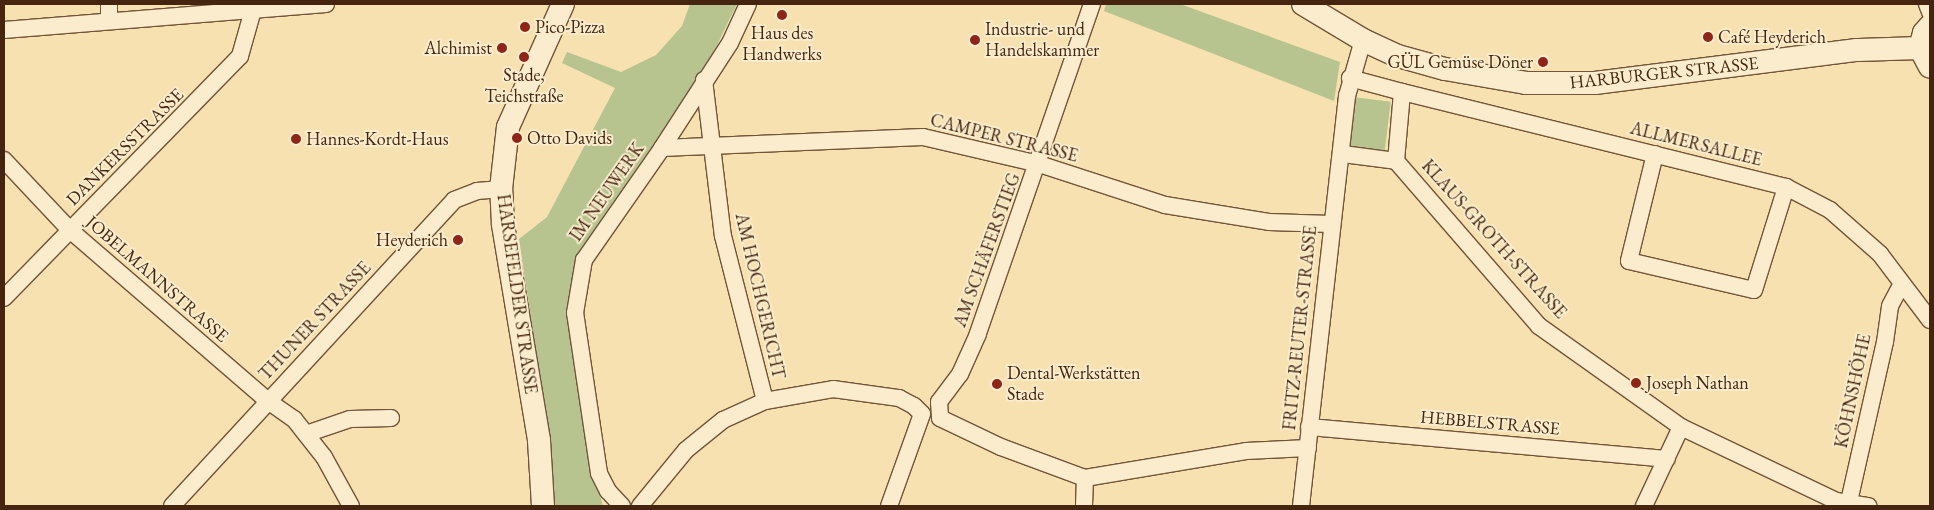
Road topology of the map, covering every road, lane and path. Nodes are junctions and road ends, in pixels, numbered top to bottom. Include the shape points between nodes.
1 (108, 4) edge
2 (326, 4) edge
3 (563, 4) edge
4 (748, 4) edge
5 (1092, 4) edge
6 (1303, 4) edge
7 (1927, 4) edge
8 (252, 10) junction
9 (1930, 12) edge
10 (109, 20) junction
11 (1930, 26) edge
12 (4, 30) edge
13 (1363, 40) junction
14 (1925, 57) edge
15 (1350, 78) junction
16 (704, 80) junction
17 (1402, 92) junction
18 (662, 148) junction
19 (711, 148) junction
20 (1343, 154) junction
21 (1655, 154) junction
22 (4, 160) edge
23 (1396, 160) junction
24 (1039, 164) junction
25 (1786, 187) junction
26 (501, 190) junction
27 (1331, 224) junction
28 (71, 230) junction
29 (1900, 285) junction
30 (4, 298) edge
31 (1930, 320) edge
32 (268, 401) junction
33 (765, 401) junction
34 (391, 418) dead end
35 (1309, 427) junction
36 (1681, 427) junction
37 (306, 434) junction
38 (1308, 448) junction
39 (1667, 459) junction
40 (1085, 478) junction
41 (351, 504) edge
42 (1849, 504) edge
43 (172, 506) edge
44 (543, 506) edge
45 (622, 506) edge
46 (640, 506) edge
47 (889, 506) edge
48 (1084, 506) edge
49 (1301, 506) edge
50 (1644, 506) edge
51 (1869, 506) edge

1 - 10 street
2 - 8 street
3 - 26 main road, HARSEFELDER STRASSE via 508,127
4 - 16 street, IM NEUWERK via 730,43
5 - 24 street, AM SCHÄFERSTIEG
6 - 13 main road, HARBURGER STRASSE
7 - 9 street
8 - 10 street
8 - 28 street, DANKERSSTRASSE via 240,56
10 - 12 street
11 - 14 main road via 1924,33
13 - 14 main road, HARBURGER STRASSE via 1431,66 1526,84 1595,83 1857,50
13 - 15 street, FRITZ-REUTER-STRASSE
15 - 17 street, ALLMERSALLEE
15 - 20 street, FRITZ-REUTER-STRASSE
16 - 18 street, IM NEUWERK
16 - 19 street, AM HOCHGERICHT
17 - 21 street, ALLMERSALLEE
17 - 23 street
18 - 19 street, CAMPER STRASSE
18 - 45 street, IM NEUWERK via 584,260 576,313 599,473 608,491
19 - 24 street, CAMPER STRASSE via 922,137
19 - 33 street, AM HOCHGERICHT via 722,236
20 - 23 street
20 - 27 street, FRITZ-REUTER-STRASSE
21 - 25 street, ALLMERSALLEE
21 - 25 street via 1629,261 1754,290
22 - 28 street, JOBELMANNSTRASSE
23 - 36 street, KLAUS-GROTH-STRASSE via 1540,326
24 - 27 street, CAMPER STRASSE via 1165,205 1270,222
24 - 40 street, AM SCHÄFERSTIEG via 978,334 960,374 939,402 940,418 1001,447
25 - 29 street, ALLMERSALLEE via 1830,210 1880,254
26 - 32 street, THUNER STRASSE via 477,191 454,200
26 - 44 main road, HARSEFELDER STRASSE via 503,224 539,440
27 - 35 street, FRITZ-REUTER-STRASSE
28 - 30 street, DANKERSSTRASSE
28 - 32 street, JOBELMANNSTRASSE
29 - 31 street, ALLMERSALLEE
29 - 42 street, KÖHNSHÖHE via 1890,306
32 - 37 street, JOBELMANNSTRASSE via 294,419
32 - 43 street, THUNER STRASSE
33 - 46 street via 723,420 704,434 686,450
33 - 47 street via 833,389 875,393 914,406 922,414
34 - 37 street via 350,419
35 - 38 street, FRITZ-REUTER-STRASSE
35 - 39 street, HEBBELSTRASSE
36 - 39 street
36 - 42 street, KLAUS-GROTH-STRASSE via 1836,501
37 - 41 street, JOBELMANNSTRASSE
38 - 40 street via 1246,451
38 - 49 street, FRITZ-REUTER-STRASSE
39 - 50 street
40 - 48 street
42 - 51 street, KLAUS-GROTH-STRASSE

